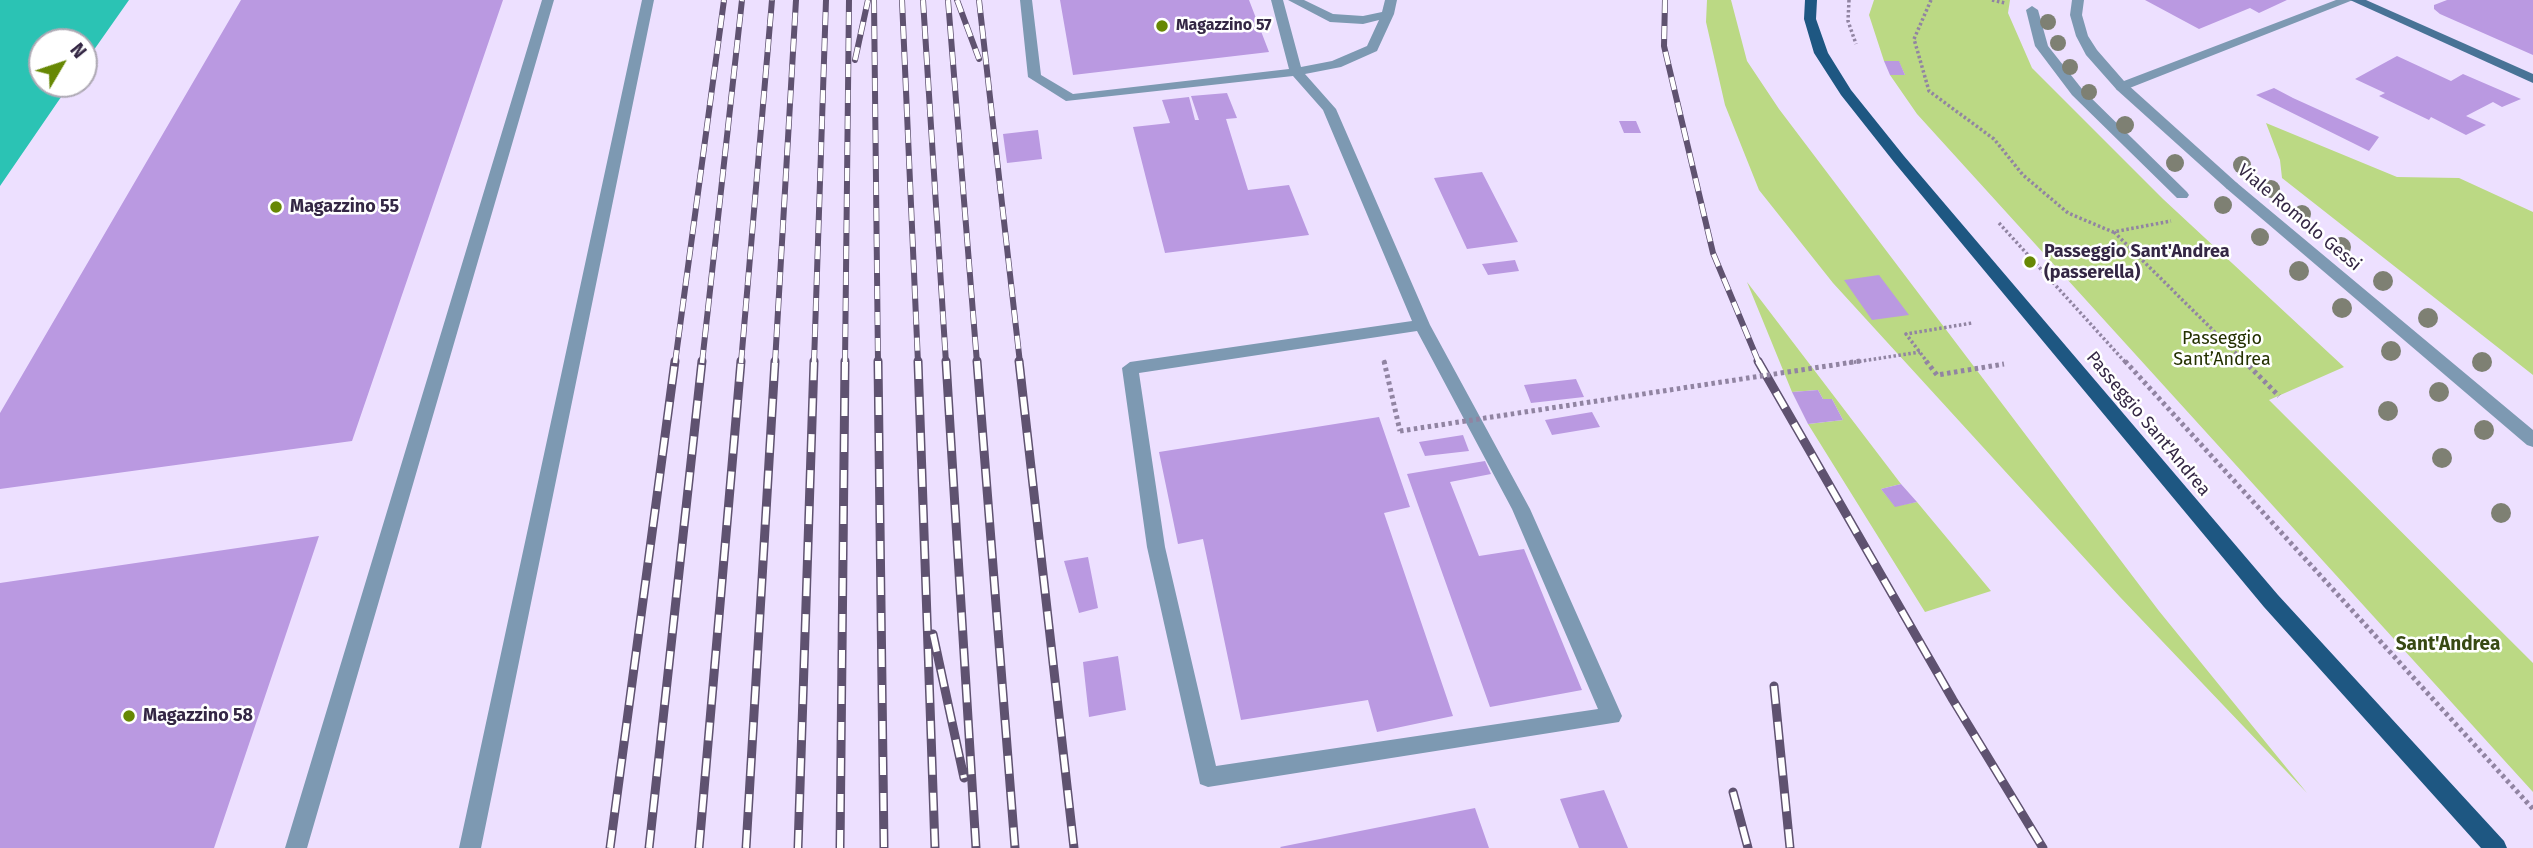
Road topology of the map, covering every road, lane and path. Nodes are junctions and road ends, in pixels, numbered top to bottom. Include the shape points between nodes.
1 (548, 0) edge
2 (648, 0) edge
3 (1026, 0) edge
4 (1276, 0) edge
5 (1294, 0) edge
6 (1391, 0) edge
7 (1811, 0) edge
8 (1849, 0) edge
9 (1931, 0) edge
10 (2078, 0) edge
11 (2347, 0) edge
12 (2356, 0) edge
13 (2032, 10) dead end
14 (1388, 14) junction
15 (1858, 51) dead end
16 (1296, 72) junction
17 (2533, 79) edge
18 (2122, 87) junction
19 (2182, 195) dead end
20 (1990, 213) dead end
21 (2172, 221) dead end
22 (2113, 232) junction
23 (1972, 323) dead end
24 (1422, 325) junction
25 (1378, 331) junction
26 (1920, 352) junction
27 (2004, 364) dead end
28 (2279, 396) dead end
29 (2533, 440) edge
30 (2533, 809) edge
31 (296, 848) edge
32 (470, 848) edge
33 (2496, 848) edge

1 - 31 street
2 - 32 street
3 - 16 street via 1035,77 1071,97
4 - 16 street
5 - 14 street via 1330,19 1363,20
6 - 14 street
7 - 33 main road, Passeggio Sant'Andrea via 1810,19 1821,52 1899,159 2271,601
8 - 15 path via 1848,21
9 - 22 path via 1913,39 1929,91 1994,139 2022,176 2068,213
10 - 18 street, Viale Romolo Gessi via 2076,15 2082,36
11 - 18 street
12 - 17 main road
13 - 19 street via 2042,46 2077,92
14 - 16 street via 1372,48 1336,64
16 - 24 street via 1329,109
18 - 29 street, Viale Romolo Gessi
20 - 30 path
21 - 22 path
22 - 28 path
23 - 26 path via 1906,334
24 - 25 street
24 - 25 street via 1521,509 1612,716 1208,777 1156,547 1130,368
25 - 26 path, bridge via 1400,431
26 - 27 path via 1937,374

